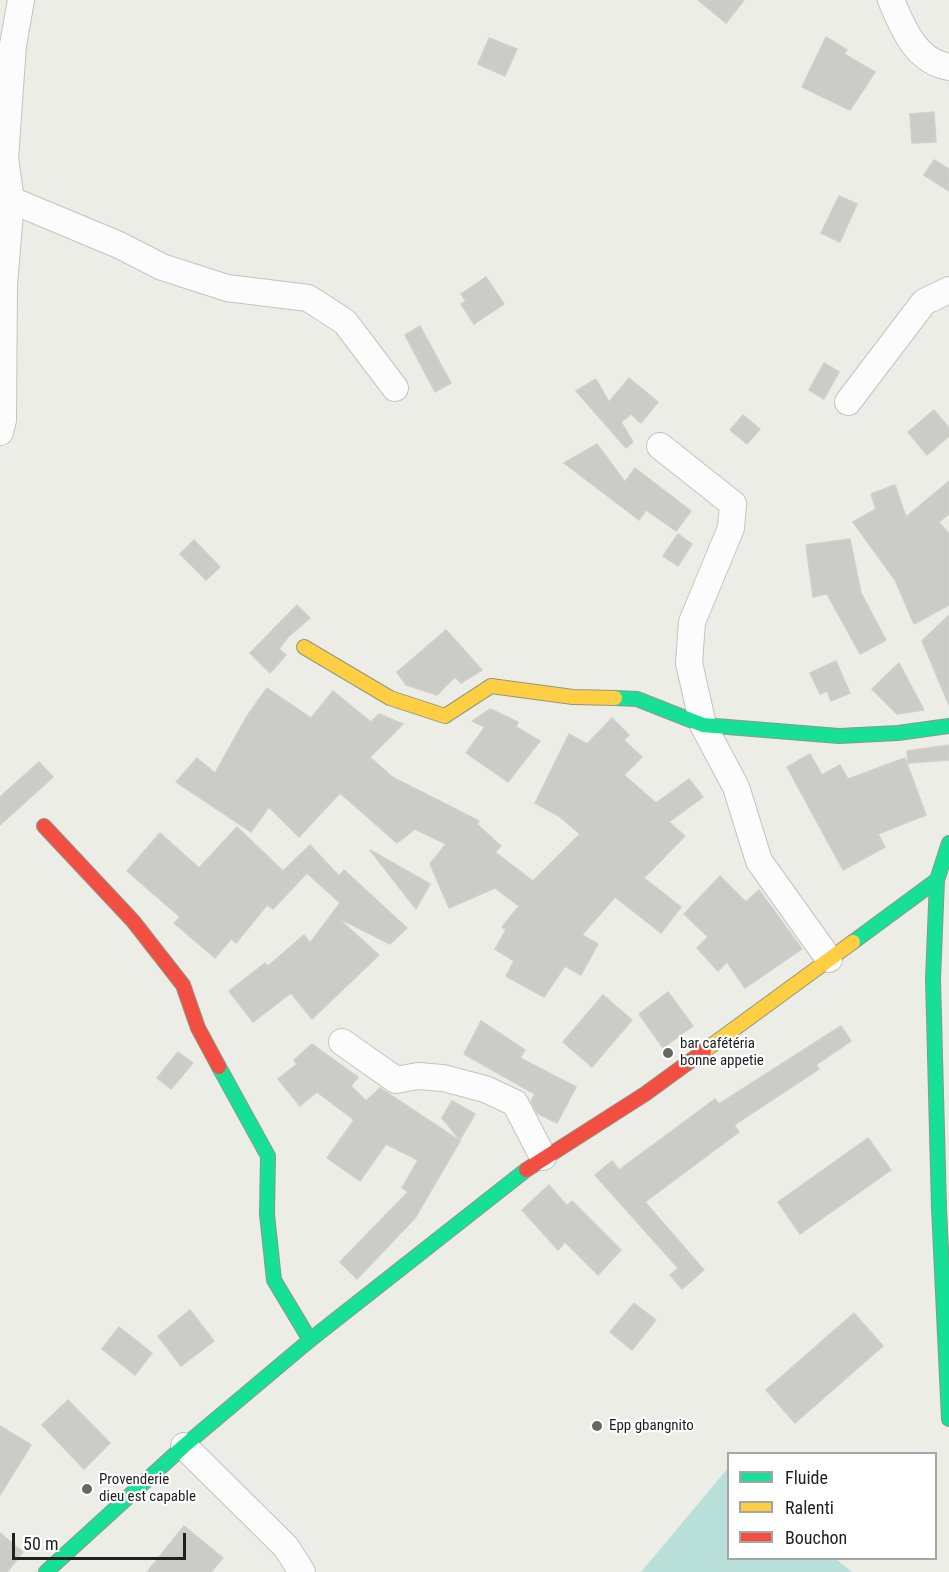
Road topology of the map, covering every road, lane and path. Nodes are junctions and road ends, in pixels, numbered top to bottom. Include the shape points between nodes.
1 (21, 0) edge
2 (891, 0) edge
3 (949, 67) edge
4 (11, 200) junction
5 (949, 290) edge
6 (395, 388) dead end
7 (848, 402) dead end
8 (0, 432) edge
9 (660, 446) dead end
10 (304, 647) dead end
11 (703, 725) junction
12 (949, 726) edge
13 (44, 825) dead end
14 (949, 843) edge
15 (937, 880) junction
16 (830, 959) junction
17 (342, 1042) dead end
18 (543, 1157) junction
19 (310, 1340) junction
20 (949, 1419) edge
21 (184, 1446) junction
22 (46, 1572) edge
23 (302, 1572) edge

1 - 4 street via 13,45 5,158
2 - 3 street via 911,44
4 - 6 street via 162,267 227,288 308,298 345,322
4 - 8 street
5 - 7 street via 924,302
9 - 11 street via 732,504 731,528 692,622 689,663
10 - 11 street via 390,698 424,713 445,716 491,686 573,697 637,699
11 - 12 street via 839,735
11 - 16 street via 736,787 759,861
13 - 19 street via 133,921 183,985 198,1028 268,1156 267,1214 274,1280
14 - 15 street
15 - 16 street
15 - 20 street via 933,979
16 - 18 street via 645,1094
17 - 18 street via 396,1080 418,1076 443,1078 485,1089 515,1103
18 - 19 street
19 - 21 street
21 - 22 street
21 - 23 street via 286,1546

